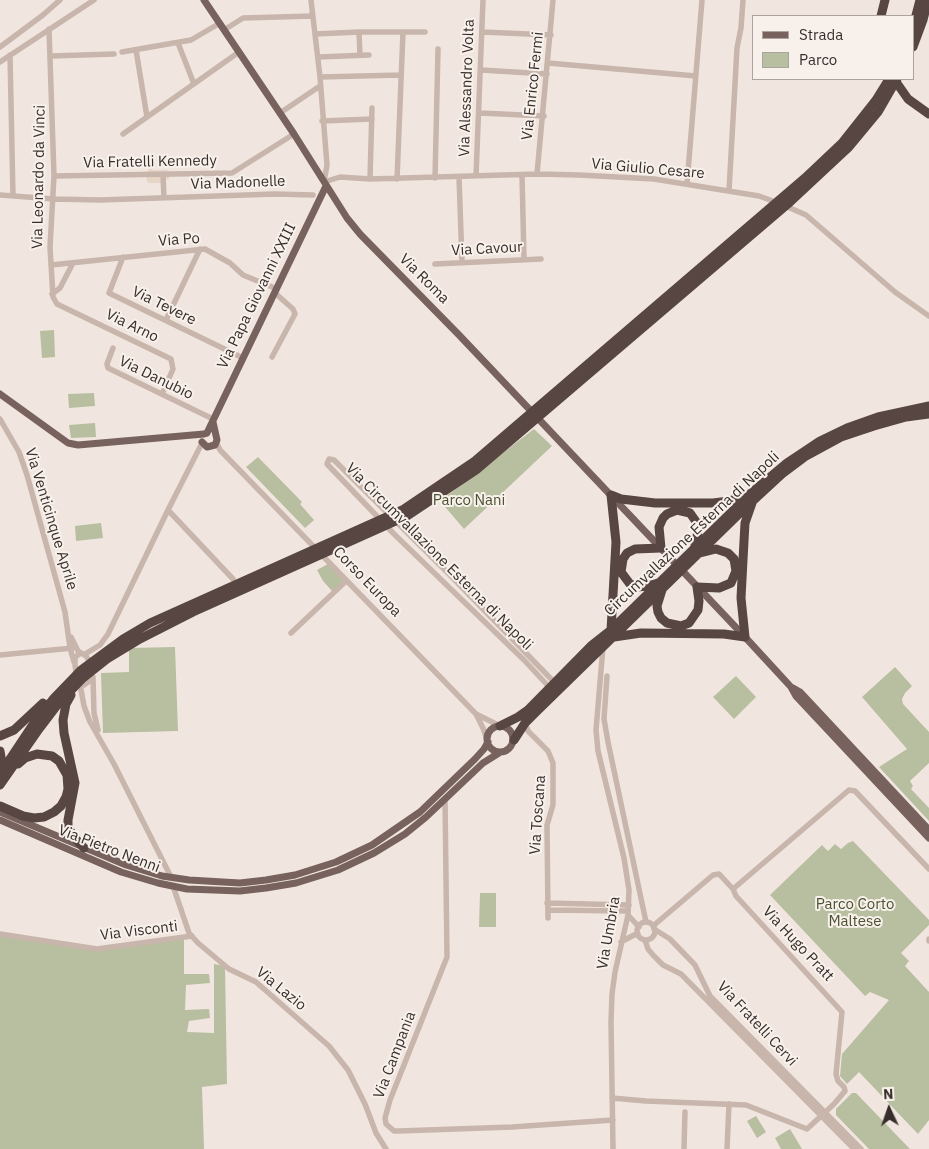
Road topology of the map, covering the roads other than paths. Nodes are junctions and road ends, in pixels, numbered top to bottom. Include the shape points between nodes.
1 (60, 0) edge
2 (94, 0) edge
3 (204, 0) edge
4 (310, 0) edge
5 (483, 0) edge
6 (553, 0) edge
7 (702, 0) edge
8 (743, 0) edge
9 (885, 0) edge
10 (920, 0) edge
11 (928, 0) edge
12 (881, 15) edge
13 (313, 16) junction
14 (220, 22) junction
15 (914, 23) edge
16 (49, 29) junction
17 (224, 30) junction
18 (359, 32) junction
19 (403, 32) junction
20 (425, 32) dead end
21 (482, 32) junction
22 (315, 34) junction
23 (551, 35) junction
24 (178, 43) junction
25 (914, 44) edge
26 (0, 47) edge
27 (136, 50) junction
28 (438, 50) dead end
29 (122, 52) dead end
30 (239, 52) junction
31 (114, 54) dead end
32 (10, 55) junction
33 (360, 55) junction
34 (369, 55) dead end
35 (51, 56) junction
36 (318, 57) junction
37 (0, 62) edge
38 (548, 63) junction
39 (481, 70) junction
40 (547, 74) junction
41 (401, 75) junction
42 (696, 76) junction
43 (320, 77) junction
44 (888, 80) edge
45 (894, 80) edge
46 (896, 80) edge
47 (194, 84) junction
48 (320, 86) junction
49 (372, 108) dead end
50 (280, 113) junction
51 (480, 113) junction
52 (929, 114) edge
53 (544, 116) junction
54 (147, 117) junction
55 (372, 119) junction
56 (322, 121) junction
57 (123, 134) dead end
58 (294, 134) junction
59 (326, 161) junction
60 (323, 173) junction
61 (537, 174) junction
62 (163, 175) junction
63 (522, 175) junction
64 (54, 176) junction
65 (476, 176) junction
66 (340, 177) junction
67 (459, 177) junction
68 (435, 178) junction
69 (370, 179) junction
70 (397, 179) junction
71 (325, 184) junction
72 (687, 184) junction
73 (730, 191) junction
74 (0, 195) edge
75 (312, 195) dead end
76 (13, 196) junction
77 (164, 198) junction
78 (54, 200) junction
79 (200, 249) junction
80 (123, 257) junction
81 (524, 259) junction
82 (541, 259) dead end
83 (462, 262) junction
84 (73, 263) junction
85 (434, 264) dead end
86 (51, 265) junction
87 (276, 291) junction
88 (52, 294) junction
89 (929, 316) edge
90 (166, 320) junction
91 (114, 348) dead end
92 (272, 357) dead end
93 (243, 358) junction
94 (162, 394) junction
95 (1, 395) edge
96 (929, 406) edge
97 (929, 414) edge
98 (0, 419) edge
99 (213, 419) junction
100 (522, 427) junction
101 (216, 439) junction
102 (205, 441) junction
103 (220, 450) junction
104 (611, 495) junction
105 (752, 497) junction
106 (427, 498) junction
107 (168, 510) junction
108 (661, 548) junction
109 (697, 550) junction
110 (233, 579) dead end
111 (346, 581) junction
112 (664, 582) junction
113 (697, 587) junction
114 (291, 633) dead end
115 (612, 633) junction
116 (745, 637) junction
117 (105, 639) junction
118 (603, 647) junction
119 (73, 648) junction
120 (0, 654) edge
121 (83, 654) junction
122 (590, 659) junction
123 (74, 662) junction
124 (601, 666) junction
125 (81, 670) junction
126 (93, 676) junction
127 (607, 676) dead end
128 (78, 684) junction
129 (553, 686) junction
130 (791, 686) junction
131 (476, 714) junction
132 (525, 723) junction
133 (500, 726) junction
134 (0, 736) edge
135 (514, 740) junction
136 (102, 742) junction
137 (488, 742) junction
138 (0, 751) edge
139 (499, 752) junction
140 (0, 766) edge
141 (70, 772) junction
142 (0, 774) edge
143 (0, 785) edge
144 (445, 799) junction
145 (0, 806) edge
146 (0, 812) edge
147 (0, 820) edge
148 (929, 830) edge
149 (929, 838) edge
150 (84, 848) junction
151 (929, 869) edge
152 (171, 878) junction
153 (173, 886) junction
154 (733, 889) junction
155 (548, 906) junction
156 (628, 910) junction
157 (548, 918) dead end
158 (646, 922) junction
159 (638, 927) junction
160 (654, 928) junction
161 (0, 934) edge
162 (638, 934) junction
163 (192, 936) junction
164 (645, 940) junction
165 (622, 942) junction
166 (612, 1098) junction
167 (729, 1104) junction
168 (685, 1112) dead end
169 (823, 1114) junction
170 (613, 1120) junction
171 (386, 1149) edge
172 (613, 1149) edge
173 (684, 1149) edge
174 (727, 1149) edge
175 (854, 1149) edge
176 (862, 1149) edge

1 - 26 street
2 - 16 street
3 - 14 main road, Via Roma
4 - 13 street
5 - 21 street, Via Alessandro Volta
6 - 23 street, Via Enrico Fermi
7 - 42 street
8 - 73 street via 737,48
9 - 12 highway
10 - 15 highway
11 - 25 highway
13 - 17 street via 243,18
13 - 22 street
14 - 17 main road, Via Roma
14 - 24 street via 197,37
16 - 32 street
16 - 35 street, Via Leonardo da Vinci
17 - 30 main road, Via Roma
18 - 19 street
18 - 22 street
18 - 33 street
19 - 20 street
19 - 41 street
21 - 23 street
21 - 39 street, Via Alessandro Volta
22 - 36 street
23 - 38 street, Via Enrico Fermi
24 - 27 street
24 - 47 street
27 - 29 street
27 - 54 street
28 - 68 street
30 - 47 street
30 - 50 main road, Via Roma
31 - 35 street
32 - 37 street
32 - 76 street
33 - 34 street
33 - 36 street
35 - 64 street, Via Leonardo da Vinci
36 - 43 street
38 - 40 street, Via Enrico Fermi
38 - 42 street
39 - 40 street
39 - 51 street, Via Alessandro Volta
40 - 53 street, Via Enrico Fermi
41 - 43 street
41 - 70 street
42 - 72 street
43 - 48 street
44 - 100 highway via 842,142 805,178
45 - 100 highway via 878,112 850,147 783,208
46 - 52 highway via 908,99
47 - 54 street
48 - 50 street
48 - 56 street
49 - 55 street
50 - 58 main road, Via Roma
51 - 53 street
51 - 65 street, Via Alessandro Volta
53 - 61 street, Via Enrico Fermi
54 - 57 street
55 - 56 street
55 - 69 street
56 - 59 street
58 - 60 main road, Via Roma
58 - 62 street, Via Fratelli Kennedy via 234,173
59 - 60 street
59 - 66 street via 330,170
60 - 71 main road, Via Roma
61 - 63 street, Via Giulio Cesare
61 - 72 street, Via Giulio Cesare via 625,177
62 - 64 street, Via Fratelli Kennedy
62 - 77 street
63 - 65 street, Via Giulio Cesare
63 - 81 street
64 - 78 street, Via Leonardo da Vinci
65 - 67 street, Via Giulio Cesare
66 - 69 street, Via Giulio Cesare
66 - 71 street, Via Giulio Cesare
67 - 68 street, Via Giulio Cesare
67 - 83 street
68 - 70 street, Via Giulio Cesare
69 - 70 street, Via Giulio Cesare
71 - 87 main road, Via Papa Giovanni XXIII
71 - 104 main road, Via Roma via 360,234
72 - 73 street, Via Giulio Cesare
73 - 89 street, Via Giulio Cesare via 759,196 806,215 895,292
74 - 76 street, Via Madonelle
75 - 77 street, Via Madonelle
76 - 78 street, Via Madonelle
77 - 78 street, Via Madonelle
78 - 86 street, Via Leonardo da Vinci
79 - 80 street, Via Po
79 - 87 street, Via Po via 210,251 243,275
79 - 90 street
80 - 84 street, Via Po
80 - 90 street, Via Tevere via 109,293
81 - 82 street, Via Cavour
81 - 83 street, Via Cavour
83 - 85 street, Via Cavour
84 - 86 street, Via Po
84 - 88 street via 60,288
86 - 88 street, Via Leonardo da Vinci
87 - 92 street, Via Po via 295,314
87 - 93 main road, Via Papa Giovanni XXIII
88 - 94 street, Via Arno via 58,304 171,359 173,369
90 - 93 street, Via Tevere
91 - 94 street, Via Danubio via 108,368
93 - 99 main road, Via Papa Giovanni XXIII
94 - 99 street, Via Danubio
95 - 102 main road, Corso Europa via 68,444 181,436
96 - 105 highway, Circumvallazione Esterna di Napoli via 870,420 820,441 786,463
97 - 105 highway, Circumvallazione Esterna di Napoli via 906,417 841,437 806,456
98 - 119 street, Via Venticinque Aprile via 24,463
99 - 101 main road
99 - 102 main road, Via Papa Giovanni XXIII
100 - 106 highway
101 - 102 main road
101 - 102 main road via 211,433
101 - 103 street, Corso Europa
102 - 103 street, Corso Europa
102 - 107 street, Via Papa Giovanni XXIII
103 - 111 street, Corso Europa
104 - 105 highway via 644,503 713,503
104 - 108 main road, Via Roma
104 - 115 highway via 616,542
105 - 109 highway, Circumvallazione Esterna di Napoli
105 - 116 highway via 745,523 741,598
106 - 125 highway via 150,624 109,648
106 - 128 highway via 406,516 140,639 107,659
107 - 110 street
107 - 117 street, Via Papa Giovanni XXIII
108 - 109 highway via 659,527 667,514 677,510 690,513 698,523
108 - 112 highway via 635,549 627,553 622,559 621,572 630,584 637,587
108 - 113 main road, Via Roma
109 - 112 highway, Circumvallazione Esterna di Napoli
109 - 113 highway via 723,550 734,559 736,571 726,586
111 - 114 street
111 - 131 street, Corso Europa
112 - 113 highway via 658,612 667,623 681,626 689,623 698,610
112 - 115 highway, Circumvallazione Esterna di Napoli
113 - 116 main road, Via Roma
115 - 116 highway
115 - 118 highway, Circumvallazione Esterna di Napoli
115 - 129 highway, Circumvallazione Esterna di Napoli via 586,651
116 - 130 main road, Via Roma
117 - 121 street, Via Papa Giovanni XXIII
117 - 126 street, Via Papa Giovanni XXIII
118 - 122 highway, Circumvallazione Esterna di Napoli
118 - 124 street, Via Umbria
119 - 120 street
119 - 121 street
119 - 123 street, Via Venticinque Aprile
121 - 123 street, Via Papa Giovanni XXIII via 77,655
121 - 126 street via 90,662
122 - 124 street
122 - 132 highway, Circumvallazione Esterna di Napoli
123 - 128 street, Via Papa Giovanni XXIII
124 - 156 street, Via Umbria via 596,730 598,751 624,858 629,890
125 - 134 highway via 54,691 25,722
125 - 142 highway via 54,698
126 - 128 street via 89,682
126 - 136 street, Via Papa Giovanni XXIII via 94,714
127 - 158 street via 605,727
128 - 136 street, Via Papa Giovanni XXIII via 87,714
128 - 141 highway via 66,704 63,720
128 - 143 highway via 39,728
129 - 129 street, Via Circumvallazione Esterna di Napoli via 450,575 329,458 327,464 394,534
129 - 133 highway, Circumvallazione Esterna di Napoli via 528,710
130 - 148 main road
130 - 149 main road via 796,696
131 - 133 street, Corso Europa
131 - 137 street
132 - 135 highway, Circumvallazione Esterna di Napoli
132 - 155 street, Via Toscana via 528,731 548,751 553,763 553,805 547,825
133 - 135 main road via 512,732
133 - 137 main road via 490,731
135 - 139 main road via 511,748
136 - 152 street, Via Papa Giovanni XXIII
137 - 139 main road
137 - 152 main road, Via Pietro Nenni via 475,759 420,812 372,845 336,862 295,875 240,882
138 - 140 highway
139 - 144 main road, Via Pietro Nenni
141 - 143 highway via 52,756 31,755 20,762
141 - 145 highway via 62,806 44,817 23,816
141 - 150 highway via 75,782 68,827
144 - 153 main road, Via Pietro Nenni via 405,834 338,870 296,883 240,891
144 - 170 street, Via Campania via 447,957 390,1100 386,1124 399,1131
146 - 150 main road, Via Pietro Nenni
147 - 153 main road, Via Pietro Nenni via 121,872
150 - 152 main road, Via Pietro Nenni
151 - 154 street via 855,791 849,790
153 - 163 street, Via Lazio
154 - 160 street, Via Hugo Pratt via 721,876 713,875
154 - 169 street, Via Hugo Pratt via 842,1012 836,1078 844,1090
155 - 156 street
155 - 157 street, Via Toscana
156 - 159 street
156 - 165 street, Via Umbria
158 - 159 street
158 - 160 street
159 - 162 street
160 - 164 street via 652,937
160 - 169 street, Via Fratelli Cervi via 670,939 695,965 710,996
161 - 163 street, Via Visconti via 97,949
162 - 164 street
162 - 165 street
163 - 171 street, Via Lazio via 229,969 256,982 329,1046 348,1070
164 - 169 street, Via Fratelli Cervi via 648,950 663,965 681,974
165 - 166 street, Via Umbria via 612,1003
166 - 167 street
166 - 170 street, Via Umbria
167 - 169 street via 746,1105 807,1129
167 - 174 street
168 - 173 street
169 - 175 street, Via Fratelli Cervi
169 - 176 street, Via Fratelli Cervi
170 - 172 street, Via Umbria

